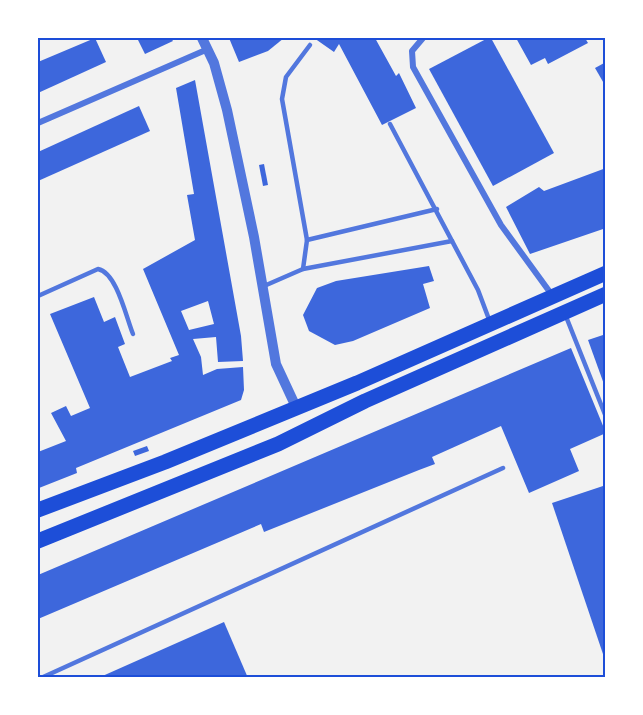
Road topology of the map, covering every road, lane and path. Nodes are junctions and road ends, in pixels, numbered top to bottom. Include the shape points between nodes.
1 (202, 38) edge
2 (423, 38) edge
3 (310, 45) dead end
4 (207, 49) junction
5 (38, 123) edge
6 (390, 124) dead end
7 (437, 209) junction
8 (307, 240) junction
9 (452, 241) junction
10 (303, 269) junction
11 (606, 273) edge
12 (264, 286) junction
13 (606, 294) edge
14 (552, 295) junction
15 (38, 296) edge
16 (564, 311) junction
17 (491, 325) junction
18 (133, 334) dead end
19 (498, 340) junction
20 (296, 407) junction
21 (606, 417) edge
22 (307, 429) junction
23 (503, 468) dead end
24 (38, 510) edge
25 (38, 541) edge
26 (41, 678) edge

1 - 4 street
2 - 14 street via 412,51 413,67 501,225
3 - 8 lane via 286,77 282,99
4 - 5 street
4 - 12 street via 223,92
6 - 7 lane
7 - 8 lane
7 - 9 lane
8 - 10 lane
9 - 10 lane
9 - 17 lane
10 - 12 lane
11 - 14 main road
12 - 20 street via 278,371
13 - 16 main road
14 - 16 main road
14 - 17 main road
15 - 18 lane via 98,269 104,271 112,279
16 - 19 main road
16 - 21 lane
17 - 19 main road
17 - 20 main road
19 - 22 main road
20 - 22 main road
20 - 24 main road
22 - 25 main road
23 - 26 lane

